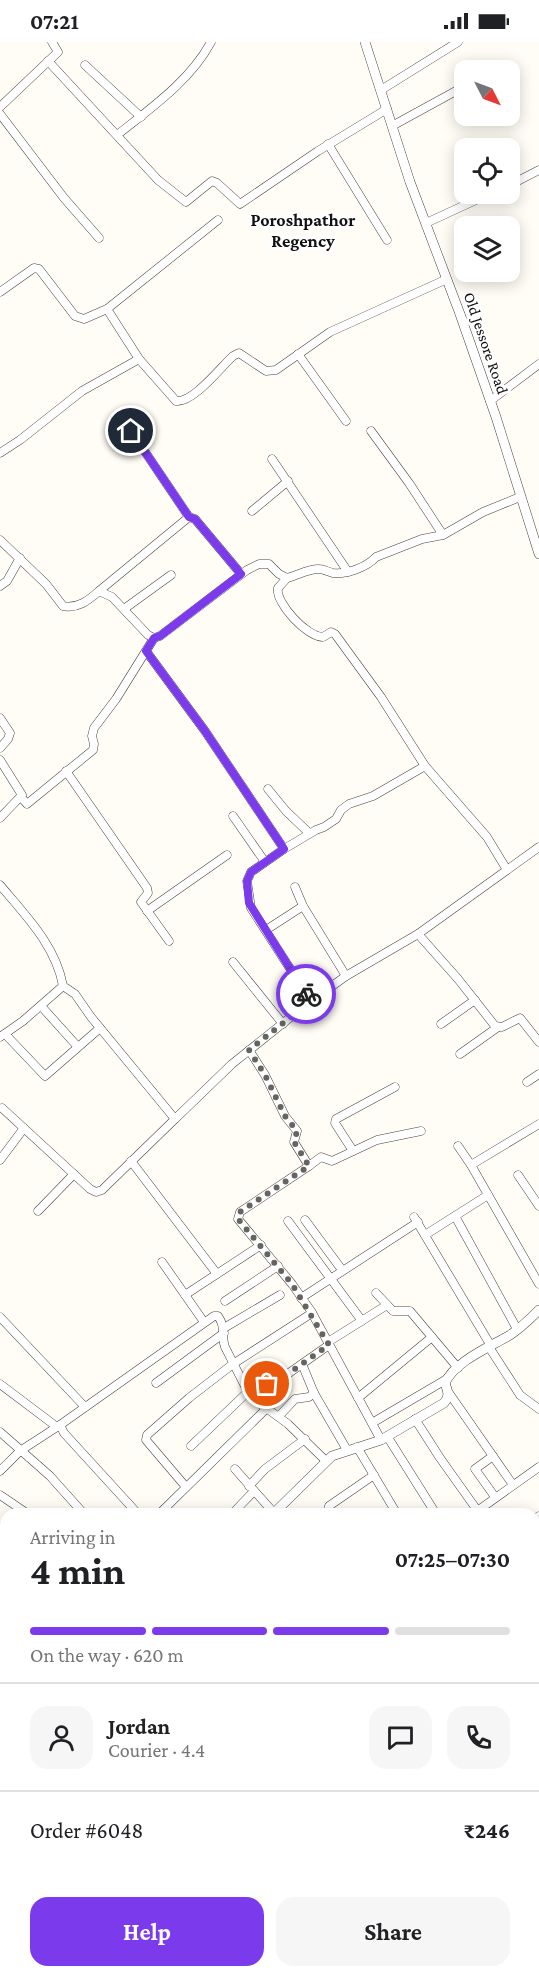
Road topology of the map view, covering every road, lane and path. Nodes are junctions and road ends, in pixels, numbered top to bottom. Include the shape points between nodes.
1 (52, 42) edge
2 (211, 42) edge
3 (365, 42) edge
4 (458, 42) edge
5 (48, 61) junction
6 (85, 65) dead end
7 (381, 90) junction
8 (454, 92) edge
9 (0, 107) edge
10 (387, 109) junction
11 (0, 114) edge
12 (141, 117) junction
13 (392, 126) junction
14 (117, 135) junction
15 (328, 144) junction
16 (539, 170) edge
17 (520, 180) edge
18 (467, 204) edge
19 (218, 220) dead end
20 (426, 223) junction
21 (99, 238) dead end
22 (387, 240) dead end
23 (447, 279) junction
24 (0, 292) edge
25 (107, 309) junction
26 (298, 354) junction
27 (139, 359) junction
28 (539, 364) edge
29 (490, 401) junction
30 (346, 421) dead end
31 (131, 431) dead end
32 (372, 431) dead end
33 (0, 453) edge
34 (272, 459) dead end
35 (288, 481) junction
36 (520, 497) junction
37 (252, 511) dead end
38 (189, 517) junction
39 (443, 535) junction
40 (0, 540) edge
41 (539, 554) edge
42 (20, 558) junction
43 (348, 572) junction
44 (241, 574) junction
45 (171, 575) dead end
46 (287, 578) junction
47 (0, 586) edge
48 (99, 591) junction
49 (124, 609) junction
50 (154, 638) junction
51 (146, 651) junction
52 (0, 718) edge
53 (0, 748) edge
54 (0, 760) edge
55 (426, 766) junction
56 (66, 771) junction
57 (268, 789) dead end
58 (21, 797) junction
59 (233, 816) dead end
60 (0, 818) edge
61 (309, 833) junction
62 (539, 847) edge
63 (284, 849) junction
64 (227, 855) dead end
65 (265, 862) junction
66 (507, 870) junction
67 (0, 885) edge
68 (295, 887) dead end
69 (303, 906) junction
70 (147, 911) junction
71 (266, 930) junction
72 (418, 934) junction
73 (170, 941) dead end
74 (233, 962) dead end
75 (346, 976) junction
76 (63, 986) junction
77 (475, 1000) junction
78 (311, 1001) junction
79 (41, 1006) junction
80 (283, 1023) junction
81 (441, 1024) dead end
82 (498, 1027) junction
83 (100, 1028) junction
84 (3, 1036) edge
85 (539, 1042) edge
86 (78, 1047) junction
87 (249, 1050) junction
88 (460, 1054) dead end
89 (539, 1074) edge
90 (527, 1082) dead end
91 (395, 1087) dead end
92 (2, 1108) dead end
93 (175, 1119) junction
94 (539, 1124) edge
95 (24, 1128) junction
96 (421, 1131) dead end
97 (459, 1146) dead end
98 (353, 1151) junction
99 (0, 1160) edge
100 (131, 1161) junction
101 (471, 1165) junction
102 (309, 1166) junction
103 (75, 1174) junction
104 (518, 1175) dead end
105 (488, 1195) junction
106 (539, 1206) edge
107 (38, 1212) dead end
108 (455, 1216) junction
109 (305, 1220) dead end
110 (288, 1221) dead end
111 (426, 1235) junction
112 (261, 1245) junction
113 (162, 1262) dead end
114 (278, 1266) junction
115 (342, 1270) junction
116 (217, 1274) junction
117 (331, 1278) junction
118 (539, 1284) edge
119 (376, 1293) dead end
120 (185, 1295) junction
121 (280, 1295) dead end
122 (302, 1298) junction
123 (225, 1301) dead end
124 (387, 1305) junction
125 (539, 1310) edge
126 (312, 1314) junction
127 (0, 1317) edge
128 (362, 1321) junction
129 (204, 1322) junction
130 (517, 1329) junction
131 (224, 1331) junction
132 (432, 1337) junction
133 (328, 1344) junction
134 (490, 1346) junction
135 (233, 1364) junction
136 (302, 1364) junction
137 (458, 1368) junction
138 (447, 1379) junction
139 (156, 1383) dead end
140 (0, 1385) edge
141 (247, 1393) junction
142 (449, 1393) junction
143 (314, 1394) junction
144 (358, 1398) junction
145 (85, 1407) junction
146 (267, 1408) junction
147 (539, 1408) edge
148 (279, 1416) junction
149 (415, 1419) junction
150 (372, 1423) junction
151 (58, 1426) junction
152 (0, 1432) edge
153 (384, 1438) junction
154 (304, 1439) junction
155 (191, 1446) dead end
156 (352, 1449) junction
157 (20, 1450) junction
158 (493, 1456) junction
159 (326, 1461) junction
160 (539, 1467) edge
161 (235, 1469) dead end
162 (0, 1471) edge
163 (374, 1475) junction
164 (513, 1485) junction
165 (186, 1487) junction
166 (252, 1488) junction
167 (1, 1497) edge
168 (495, 1497) junction
169 (18, 1508) edge
170 (79, 1508) edge
171 (133, 1508) edge
172 (165, 1508) edge
173 (237, 1508) edge
174 (270, 1508) edge
175 (279, 1508) edge
176 (328, 1508) edge
177 (393, 1508) edge
178 (432, 1508) edge
179 (472, 1508) edge
180 (480, 1508) edge

1 - 5 street via 58,52
2 - 12 street via 198,63
3 - 7 street, Old Jessore Road
4 - 7 street
5 - 9 street
5 - 14 street
6 - 12 street
7 - 10 street, Old Jessore Road
8 - 13 street
10 - 13 street, Old Jessore Road
10 - 15 street
11 - 21 street
12 - 14 street
13 - 20 street, Old Jessore Road
14 - 15 street via 158,180 186,202 212,181 240,204
15 - 22 street
16 - 17 street
18 - 20 street
19 - 25 street
20 - 23 street, Old Jessore Road
23 - 26 street via 330,332
23 - 29 street, Old Jessore Road
24 - 25 street via 36,268 44,273 75,316 84,319
25 - 27 street
26 - 27 street via 271,371 239,353 194,395 181,401
26 - 30 street
27 - 33 street via 82,391
28 - 29 street
29 - 36 street, Old Jessore Road
31 - 38 street
32 - 39 street
34 - 35 street
35 - 37 street
35 - 43 street
36 - 39 street
36 - 41 street, Old Jessore Road
38 - 44 street via 195,519
38 - 48 street
39 - 43 street via 422,539
40 - 42 street
42 - 47 street
42 - 48 street via 63,606 71,608
43 - 46 street via 332,573 322,568
44 - 46 street via 265,563
44 - 50 street
45 - 49 street
46 - 55 street via 278,588 279,598 310,634 335,634
48 - 49 street
49 - 50 street
50 - 51 street
51 - 56 street via 94,728 93,750
51 - 63 street
52 - 53 street via 10,733
54 - 58 street
55 - 61 street via 373,796 349,804 336,819
55 - 66 street via 487,837
56 - 58 street via 27,804
56 - 70 street via 147,888 148,893 141,900
57 - 61 street
58 - 60 street
59 - 65 street
61 - 63 street
62 - 66 street
63 - 65 street
64 - 70 street
65 - 71 street via 251,872 247,881 251,908
66 - 72 street
67 - 76 street via 55,956
68 - 69 street
69 - 71 street
69 - 75 street
70 - 73 street
71 - 78 street
72 - 75 street
72 - 77 street
74 - 80 street
75 - 78 street
76 - 79 street
76 - 83 street via 75,994
77 - 81 street
77 - 82 street
78 - 80 street
79 - 84 street
79 - 86 street
80 - 87 street
82 - 85 street via 520,1018
82 - 88 street
83 - 86 street
83 - 93 street
84 - 86 street via 45,1076
87 - 93 street
87 - 102 street via 297,1131 294,1142
89 - 90 street
91 - 98 street via 336,1119
92 - 95 street
93 - 100 street
94 - 101 street
95 - 99 street
95 - 103 street
96 - 98 street via 377,1140
97 - 101 street
98 - 102 street via 332,1161 318,1158
100 - 103 street via 98,1192
100 - 116 street
101 - 105 street
102 - 112 street via 240,1212 238,1219
103 - 107 street
104 - 106 street
105 - 108 street
105 - 118 street
108 - 111 street
108 - 130 street
109 - 115 street
110 - 117 street
111 - 115 street via 416,1220
111 - 134 street
112 - 114 street
112 - 116 street
113 - 120 street
114 - 122 street
114 - 123 street
115 - 117 street
116 - 120 street
117 - 122 street
117 - 128 street
119 - 124 street
120 - 129 street
121 - 131 street
122 - 126 street
124 - 128 street
124 - 132 street via 393,1311 410,1311
125 - 130 street
126 - 133 street
126 - 135 street
127 - 145 street
128 - 133 street
129 - 131 street via 216,1316
129 - 145 street
130 - 134 street
131 - 135 street via 223,1342
131 - 139 street
132 - 137 street
132 - 144 street
133 - 136 street
133 - 144 street
134 - 137 street
134 - 147 street via 520,1395
135 - 141 street
135 - 165 street via 146,1437
136 - 141 street via 279,1380 253,1387
136 - 143 street
137 - 138 street
138 - 142 street
138 - 150 street
140 - 151 street
141 - 146 street
141 - 155 street
142 - 149 street via 444,1403
142 - 158 street
143 - 148 street via 295,1399
143 - 156 street
144 - 150 street
145 - 151 street
146 - 148 street
146 - 165 street
148 - 154 street
149 - 153 street
149 - 179 street
150 - 153 street
151 - 157 street
151 - 171 street
152 - 157 street
153 - 156 street
153 - 178 street
154 - 159 street
154 - 166 street via 284,1453
156 - 159 street
156 - 163 street
157 - 162 street
157 - 170 street
158 - 164 street
158 - 168 street via 475,1469
159 - 175 street
160 - 164 street
161 - 166 street
163 - 176 street
163 - 177 street
164 - 168 street
165 - 172 street
166 - 173 street
166 - 174 street
167 - 169 street
168 - 180 street

